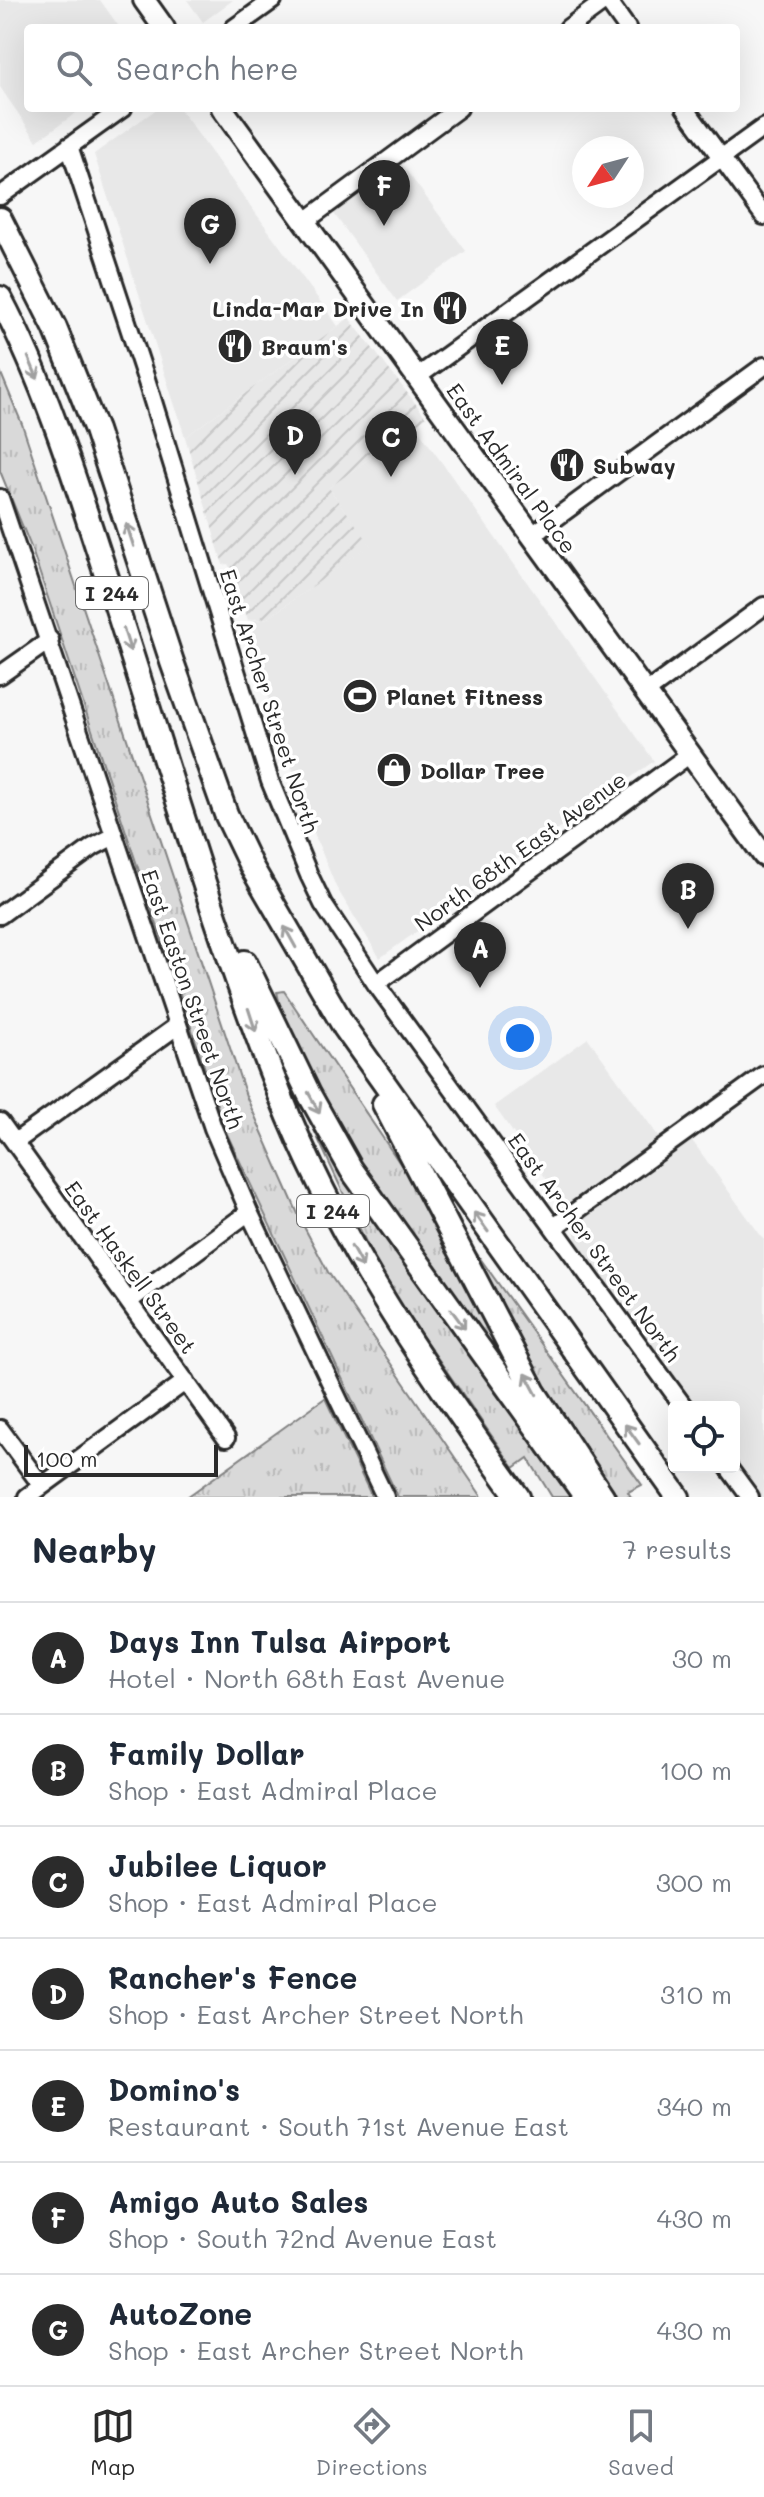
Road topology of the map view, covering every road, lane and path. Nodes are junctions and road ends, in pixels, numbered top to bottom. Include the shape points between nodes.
1 (144, 0) edge
2 (273, 0) edge
3 (606, 0) edge
4 (161, 24) edge
5 (240, 24) edge
6 (573, 24) edge
7 (624, 24) edge
8 (117, 112) edge
9 (225, 112) edge
10 (454, 112) edge
11 (688, 112) edge
12 (764, 127) edge
13 (69, 146) junction
14 (721, 158) junction
15 (0, 196) edge
16 (764, 216) edge
17 (0, 219) edge
18 (304, 222) junction
19 (0, 298) edge
20 (764, 366) edge
21 (417, 377) junction
22 (0, 498) edge
23 (531, 536) junction
24 (764, 606) edge
25 (50, 640) junction
26 (0, 675) edge
27 (645, 693) junction
28 (690, 754) junction
29 (114, 836) junction
30 (760, 843) edge
31 (210, 893) junction
32 (0, 915) edge
33 (376, 984) junction
34 (177, 1026) junction
35 (345, 1028) junction
36 (764, 1075) edge
37 (0, 1122) edge
38 (15, 1142) junction
39 (249, 1212) junction
40 (554, 1227) junction
41 (129, 1301) junction
42 (186, 1381) junction
43 (680, 1401) edge
44 (0, 1429) edge
45 (226, 1438) dead end
46 (732, 1473) edge
47 (42, 1486) junction
48 (27, 1497) edge
49 (385, 1497) edge
50 (518, 1497) edge
51 (586, 1497) edge
52 (603, 1497) edge
53 (678, 1497) edge
54 (750, 1497) edge

1 - 4 main road
2 - 5 street
3 - 6 street
3 - 7 street
8 - 13 street
9 - 18 main road, East Admiral Place
10 - 18 street
11 - 14 street
12 - 14 street
13 - 15 street
13 - 33 street, East Archer Street North via 277,802 323,904
14 - 16 street
14 - 21 street
35 -> 17 highway, I 244 via 293,944 226,814 96,430 55,328
18 - 21 main road, East Admiral Place
19 -> 31 highway, I 244 via 35,372 71,470
20 - 23 street
21 - 23 main road, East Admiral Place
22 - 25 street, East Easton Street North
23 - 27 main road, East Admiral Place
24 - 27 street
25 - 26 street
25 - 29 street, East Easton Street North
27 - 28 main road, East Admiral Place
28 - 30 main road, East Admiral Place
28 - 33 street, North 68th East Avenue
29 - 32 street
29 - 34 street, East Easton Street North
31 -> 50 highway, I 244 via 280,1095 334,1215 390,1315
31 -> 51 highway via 351,1169
33 - 40 street, East Archer Street North
34 - 38 street
34 - 39 street, East Easton Street North
52 -> 35 highway via 534,1392
53 -> 35 highway, I 244
36 - 40 street
37 - 38 street, East Haskell Street
38 - 41 street, East Haskell Street
39 - 41 street
39 - 49 street, East Easton Street North
40 - 43 street, East Archer Street North
41 - 42 street, East Haskell Street
42 - 45 street, East Haskell Street
42 - 47 street
44 - 47 street
46 - 54 street
47 - 48 street

